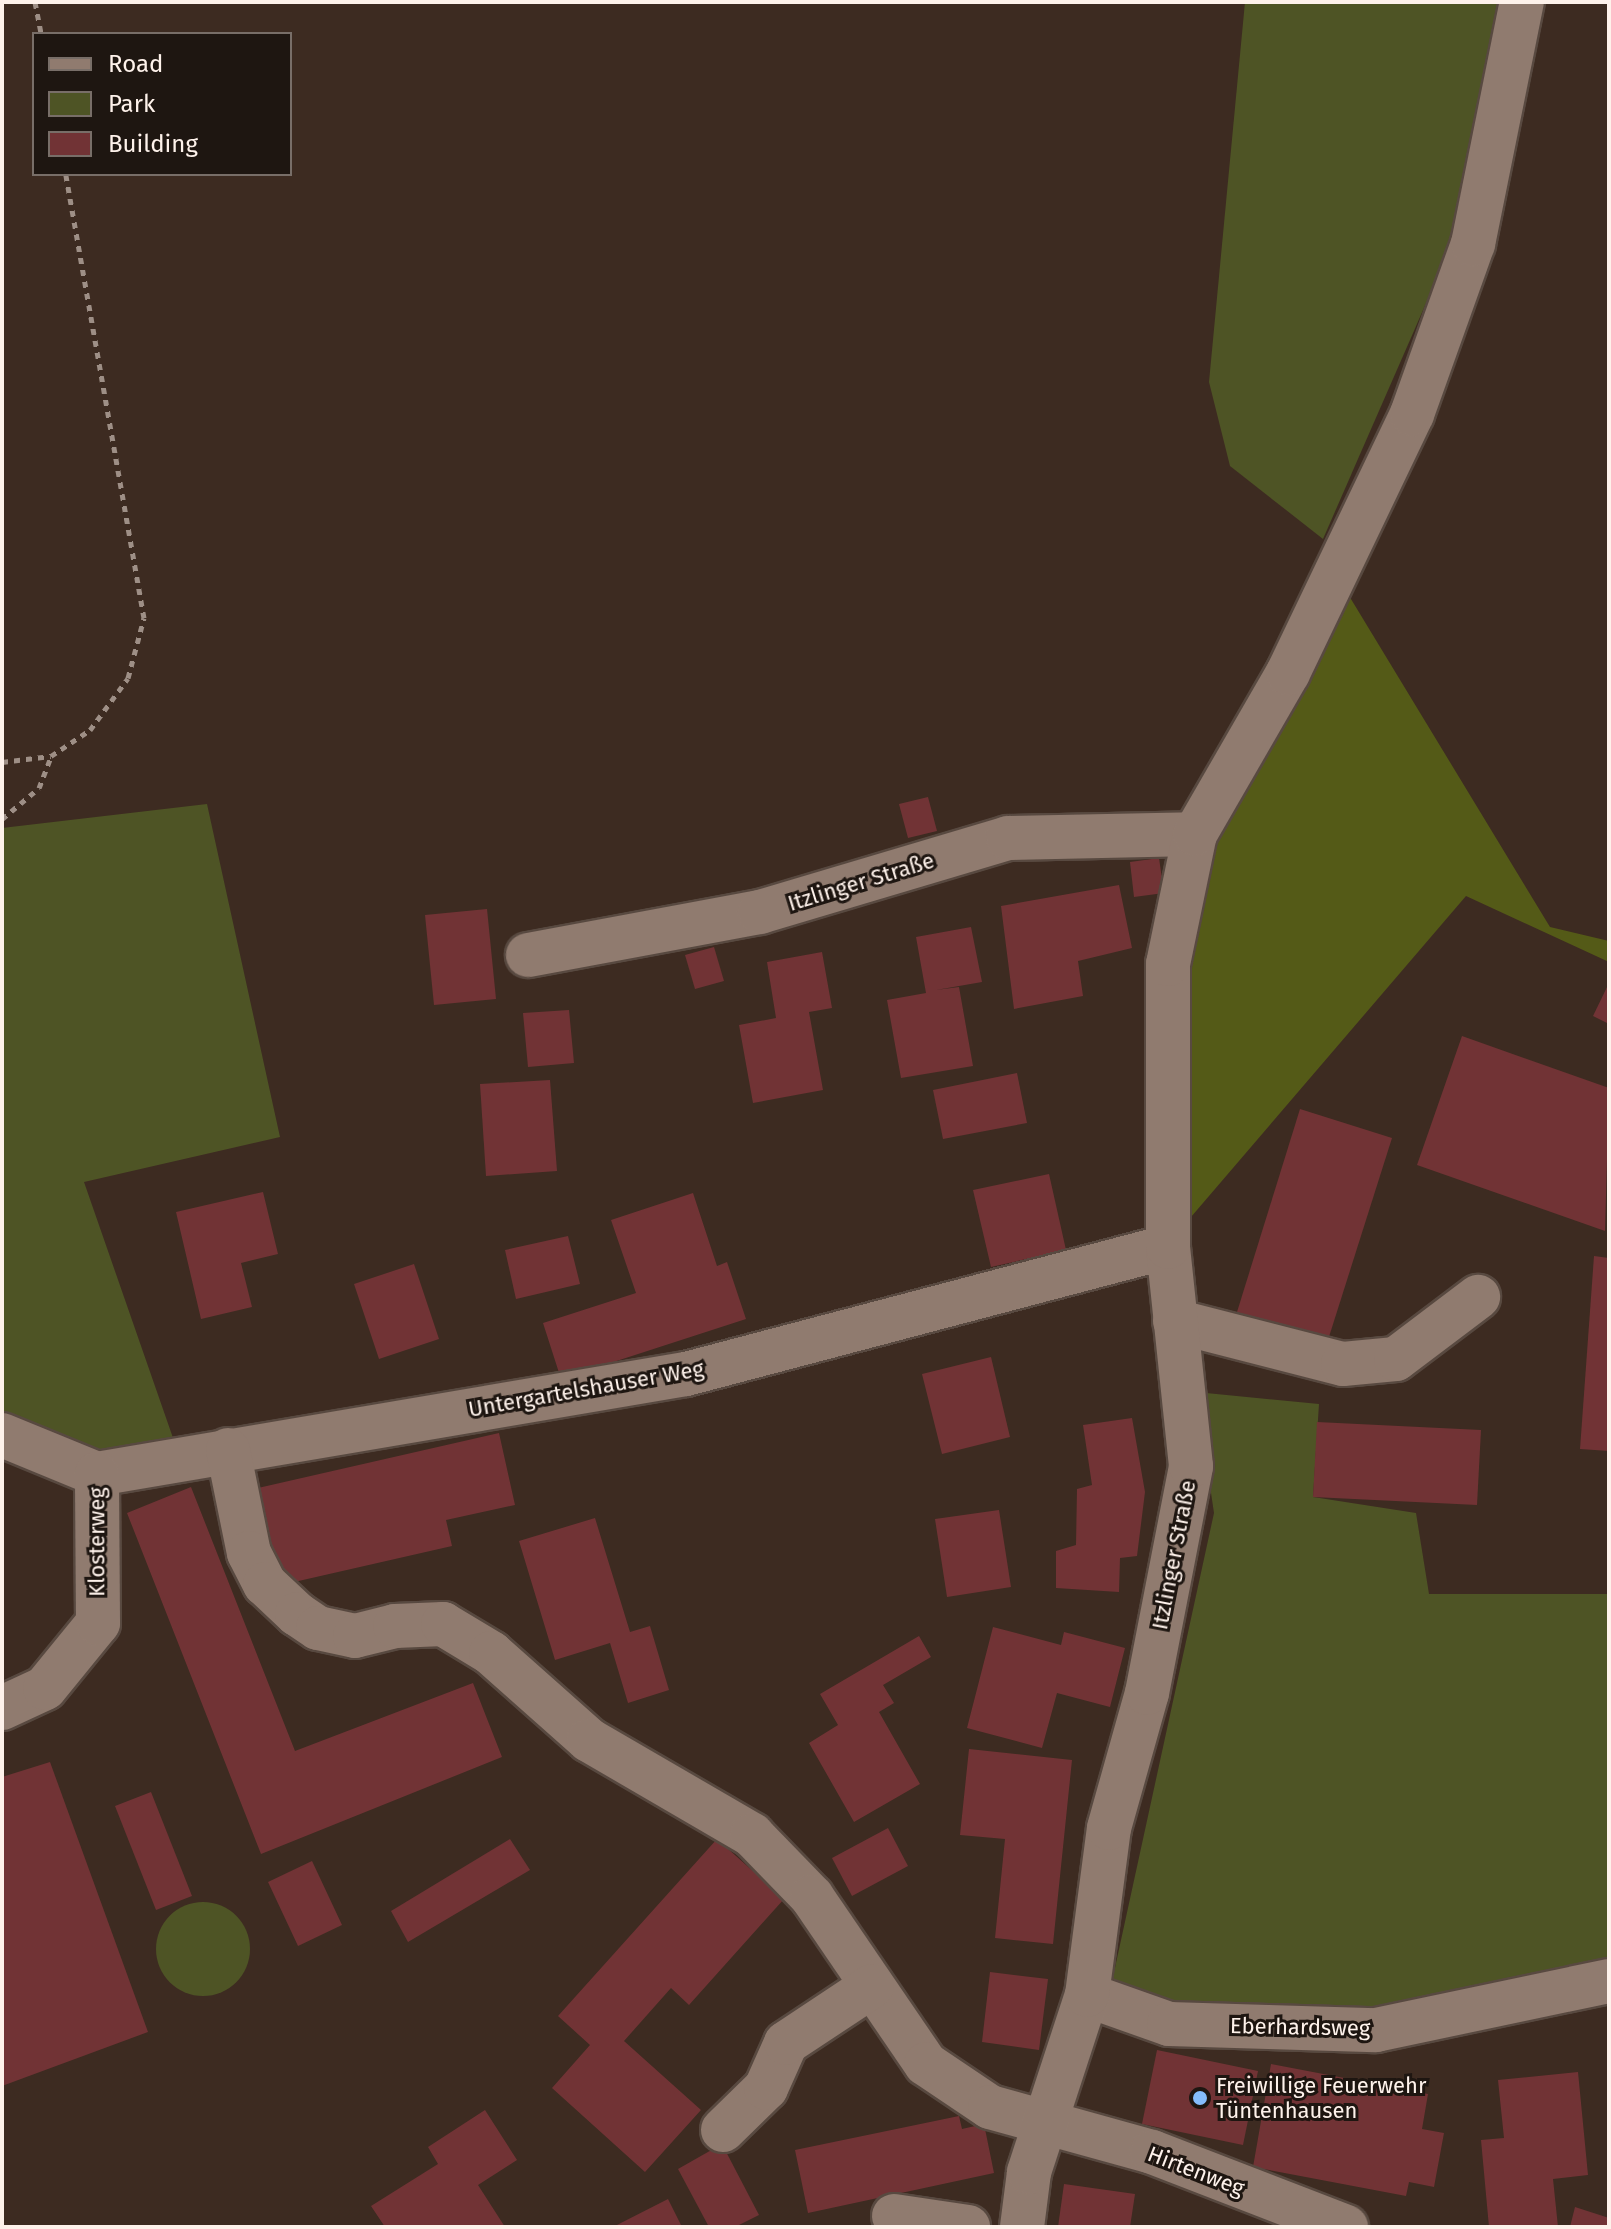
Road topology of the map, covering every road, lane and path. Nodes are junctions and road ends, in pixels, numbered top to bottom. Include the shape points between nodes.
1 (35, 2) edge
2 (1522, 2) edge
3 (41, 32) edge
4 (66, 176) edge
5 (51, 756) junction
6 (2, 762) edge
7 (2, 819) edge
8 (1195, 834) junction
9 (528, 955) dead end
10 (1168, 1247) junction
11 (1478, 1297) dead end
12 (1175, 1321) junction
13 (2, 1435) edge
14 (228, 1450) junction
15 (97, 1474) junction
16 (2, 1708) edge
17 (1609, 1981) edge
18 (872, 1986) junction
19 (1087, 1995) junction
20 (1045, 2121) junction
21 (723, 2130) dead end
22 (894, 2216) dead end
23 (968, 2227) edge
24 (1022, 2227) edge
25 (1346, 2227) edge

1 - 3 path
2 - 8 street, Itzlinger Straße via 1473,244 1412,414 1288,673
4 - 5 path via 144,618 128,678 90,730
5 - 6 path
5 - 7 path via 39,788
8 - 9 street, Itzlinger Straße via 1008,838 760,912
8 - 10 street, Itzlinger Straße via 1168,964
10 - 12 street, Itzlinger Straße
10 - 14 street, Untergartelshauser Weg via 686,1374
11 - 12 street via 1396,1359 1343,1364
12 - 19 street, Itzlinger Straße via 1191,1466 1147,1693 1109,1828
13 - 15 street
14 - 15 street, Untergartelshauser Weg
14 - 18 street via 249,1553 265,1584 297,1614 318,1628 355,1636 416,1623 443,1624 491,1653 589,1740 752,1835 812,1897
15 - 16 street, Klosterweg via 98,1623 45,1688
17 - 19 street, Eberhardsweg via 1376,2030 1169,2024
18 - 20 street via 926,2064 990,2107
18 - 21 street via 786,2043 766,2088
19 - 20 street, Itzlinger Straße
20 - 24 street, Itzlinger Straße via 1029,2172
20 - 25 street, Hirtenweg via 1152,2152
22 - 23 street

